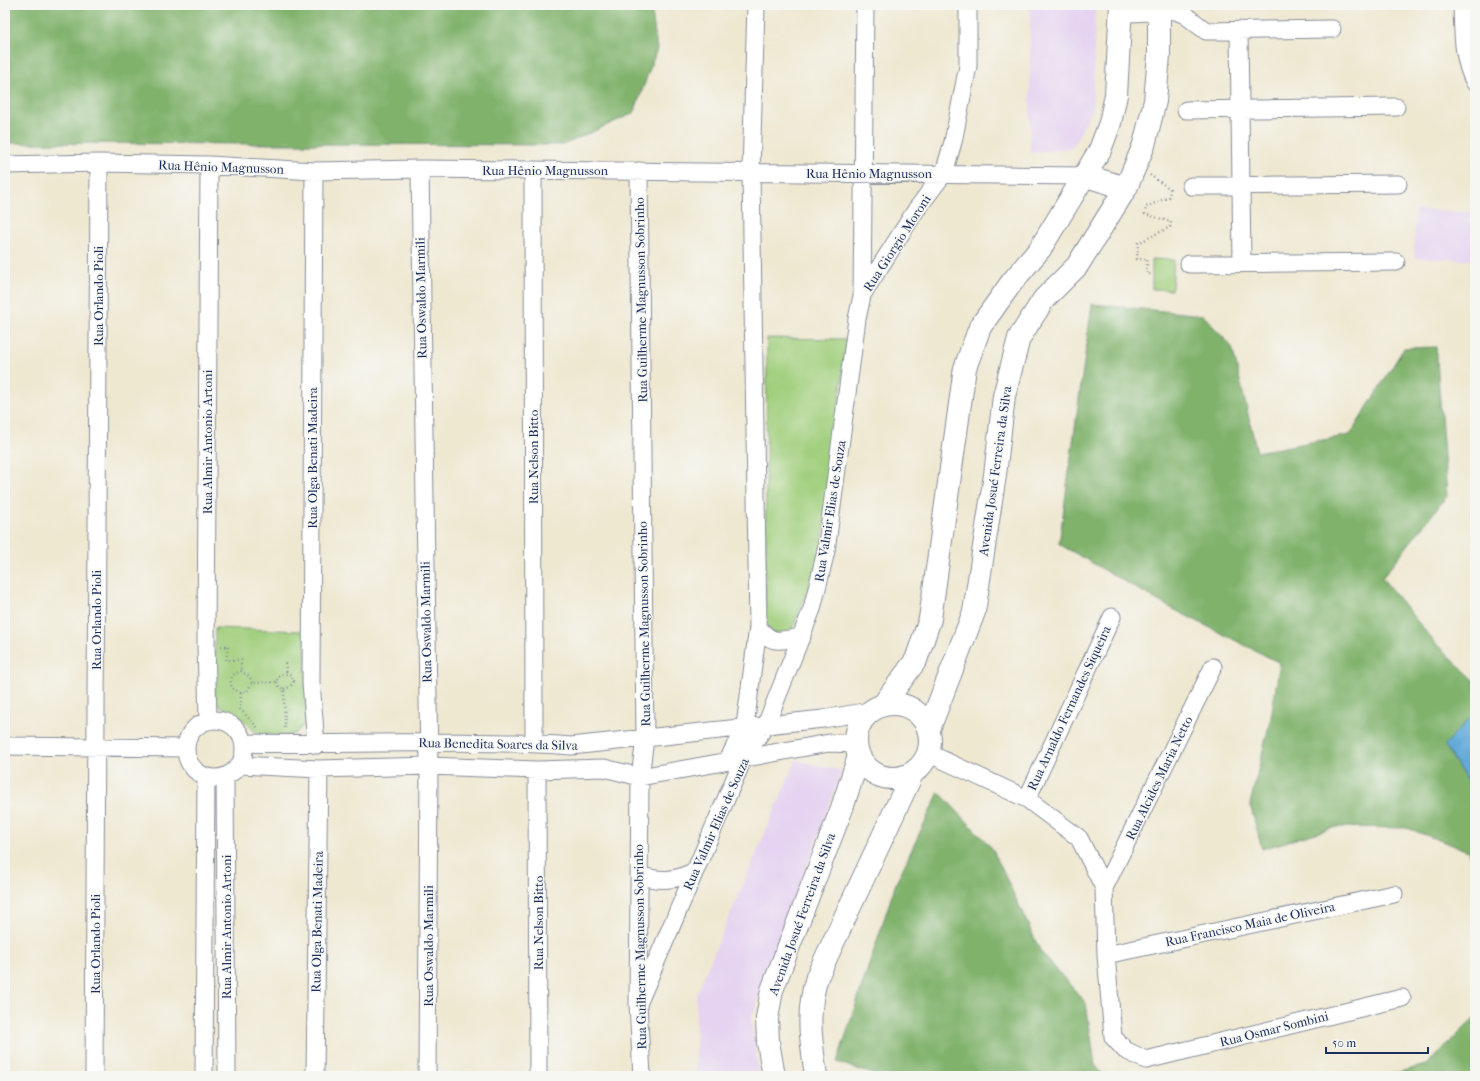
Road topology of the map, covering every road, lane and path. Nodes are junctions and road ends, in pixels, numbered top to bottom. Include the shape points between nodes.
1 (756, 5) edge
2 (864, 5) edge
3 (968, 5) edge
4 (1462, 5) edge
5 (1159, 7) edge
6 (1121, 8) edge
7 (1332, 29) dead end
8 (1239, 30) junction
9 (1475, 83) edge
10 (1396, 107) dead end
11 (1240, 109) junction
12 (1186, 110) dead end
13 (99, 164) junction
14 (209, 164) junction
15 (5, 165) edge
16 (420, 169) junction
17 (532, 170) junction
18 (314, 171) junction
19 (639, 171) junction
20 (751, 172) junction
21 (862, 173) junction
22 (944, 173) junction
23 (1086, 176) junction
24 (1129, 181) junction
25 (1398, 184) dead end
26 (1191, 186) dead end
27 (1241, 186) junction
28 (1396, 262) dead end
29 (1189, 264) dead end
30 (1242, 264) junction
31 (1152, 274) dead end
32 (862, 296) junction
33 (1112, 617) dead end
34 (758, 627) junction
35 (802, 637) junction
36 (206, 644) junction
37 (285, 663) dead end
38 (1213, 667) dead end
39 (241, 671) junction
40 (287, 674) junction
41 (294, 681) junction
42 (277, 682) junction
43 (310, 682) junction
44 (252, 683) junction
45 (284, 689) junction
46 (241, 693) junction
47 (877, 708) junction
48 (208, 720) junction
49 (766, 725) junction
50 (746, 726) junction
51 (929, 729) junction
52 (265, 731) dead end
53 (281, 733) dead end
54 (645, 739) junction
55 (244, 743) junction
56 (427, 743) junction
57 (534, 743) junction
58 (316, 745) junction
59 (5, 746) edge
60 (95, 746) junction
61 (186, 748) junction
62 (858, 750) junction
63 (928, 753) junction
64 (736, 758) junction
65 (240, 765) junction
66 (429, 766) junction
67 (319, 769) junction
68 (537, 770) junction
69 (913, 772) junction
70 (225, 777) junction
71 (640, 777) junction
72 (206, 778) junction
73 (1027, 799) junction
74 (695, 871) junction
75 (639, 875) junction
76 (1104, 888) junction
77 (1394, 894) dead end
78 (1106, 955) junction
79 (1402, 998) dead end
80 (638, 1004) junction
81 (94, 1076) edge
82 (204, 1076) edge
83 (227, 1076) edge
84 (315, 1076) edge
85 (427, 1076) edge
86 (538, 1076) edge
87 (642, 1076) edge
88 (774, 1076) edge
89 (816, 1076) edge

1 - 20 street
2 - 21 street, Rua Valmir Elias de Souza
3 - 22 street, Rua Giorgio Moroni via 968,66
4 - 9 street via 1466,61
5 - 6 main road
5 - 8 street via 1176,11 1206,30
5 - 24 main road, Avenida Josué Ferreira da Silva via 1159,54 1154,101 1144,145
6 - 23 main road via 1116,95 1110,123 1100,150
7 - 8 street
8 - 11 street
10 - 11 street
11 - 12 street
11 - 27 street
13 - 14 street, Rua Hênio Magnusson
13 - 15 street, Rua Hênio Magnusson
13 - 60 street, Rua Orlando Pioli
14 - 18 street, Rua Hênio Magnusson
14 - 36 street, Rua Almir Antonio Artoni
16 - 17 street, Rua Hênio Magnusson
16 - 18 street, Rua Hênio Magnusson
16 - 56 street, Rua Oswaldo Marmili
17 - 19 street, Rua Hênio Magnusson
17 - 57 street, Rua Nelson Bitto
18 - 43 street, Rua Olga Benati Madeira
19 - 20 street, Rua Hênio Magnusson
19 - 54 street, Rua Guilherme Magnusson Sobrinho
20 - 21 street, Rua Hênio Magnusson
20 - 34 street
21 - 22 street, Rua Hênio Magnusson
21 - 32 street, Rua Valmir Elias de Souza
22 - 23 street, Rua Hênio Magnusson
22 - 32 street, Rua Giorgio Moroni via 916,210
23 - 24 main road
23 - 47 main road via 1040,249 980,326 966,368 930,619 916,660
24 - 31 path via 1153,175 1170,188 1169,197 1146,208 1145,214 1171,222 1170,227 1138,243 1137,259 1148,258 1147,274
24 - 51 main road, Avenida Josué Ferreira da Silva via 1077,266 1044,299 1019,338 1004,396 974,612
25 - 27 street
26 - 27 street
27 - 30 street
28 - 30 street
29 - 30 street
32 - 35 street, Rua Valmir Elias de Souza via 826,550 812,609
33 - 73 street, Rua Arnaldo Fernandes Siqueira
34 - 35 street via 766,638 777,640
34 - 50 street
35 - 49 street, Rua Valmir Elias de Souza
36 - 39 path via 228,646 226,660 241,660
36 - 48 street, Rua Almir Antonio Artoni
37 - 40 path
38 - 76 street, Rua Alcides Maria Netto
39 - 44 path via 250,677
39 - 46 path via 235,673 230,684
40 - 41 path via 291,675
40 - 42 path via 282,674 277,678
41 - 43 path
41 - 45 path via 290,687
42 - 44 path
42 - 45 path
43 - 58 street, Rua Olga Benati Madeira
44 - 46 path via 247,691
45 - 53 path via 285,733
46 - 52 path via 240,709 254,725
47 - 49 street, Rua Benedita Soares da Silva
47 - 51 main road via 892,704 904,705 915,710
47 - 62 main road via 862,720 857,731
48 - 55 street via 227,722 242,736
48 - 61 street via 192,730
49 - 50 street, Rua Benedita Soares da Silva
49 - 64 street, Rua Valmir Elias de Souza
50 - 54 street, Rua Benedita Soares da Silva
50 - 64 street
51 - 63 main road
54 - 57 street, Rua Benedita Soares da Silva via 572,746
54 - 71 street, Rua Guilherme Magnusson Sobrinho
55 - 58 street, Rua Benedita Soares da Silva
55 - 65 street via 244,755
56 - 57 street, Rua Benedita Soares da Silva
56 - 58 street, Rua Benedita Soares da Silva
56 - 66 street, Rua Oswaldo Marmili
59 - 60 street
60 - 61 street
60 - 81 street, Rua Orlando Pioli
61 - 72 street via 191,766
62 - 64 street, Rua Benedita Soares da Silva via 829,742
62 - 69 main road via 866,766 877,774 889,778
62 - 88 main road, Avenida Josué Ferreira da Silva via 842,808 772,990 767,1018
63 - 69 main road via 922,764
63 - 73 street
64 - 71 street, Rua Benedita Soares da Silva
64 - 74 street, Rua Valmir Elias de Souza
65 - 67 street, Rua Benedita Soares da Silva
65 - 70 street
66 - 67 street, Rua Benedita Soares da Silva
66 - 68 street, Rua Benedita Soares da Silva
66 - 85 street, Rua Oswaldo Marmili
67 - 84 street, Rua Olga Benati Madeira
68 - 71 street, Rua Benedita Soares da Silva via 604,768
68 - 86 street, Rua Nelson Bitto
69 - 89 main road via 817,977 812,994 810,1022
70 - 72 street
70 - 83 street, Rua Almir Antonio Artoni
71 - 75 street, Rua Guilherme Magnusson Sobrinho
72 - 82 street, Rua Almir Antonio Artoni
73 - 76 street via 1079,838
74 - 75 street via 670,880 654,880
74 - 80 street, Rua Valmir Elias de Souza
75 - 80 street, Rua Guilherme Magnusson Sobrinho
76 - 78 street
77 - 78 street, Rua Francisco Maia de Oliveira
78 - 79 street, Rua Osmar Sombini via 1113,1037 1125,1050 1146,1060
80 - 87 street, Rua Guilherme Magnusson Sobrinho

